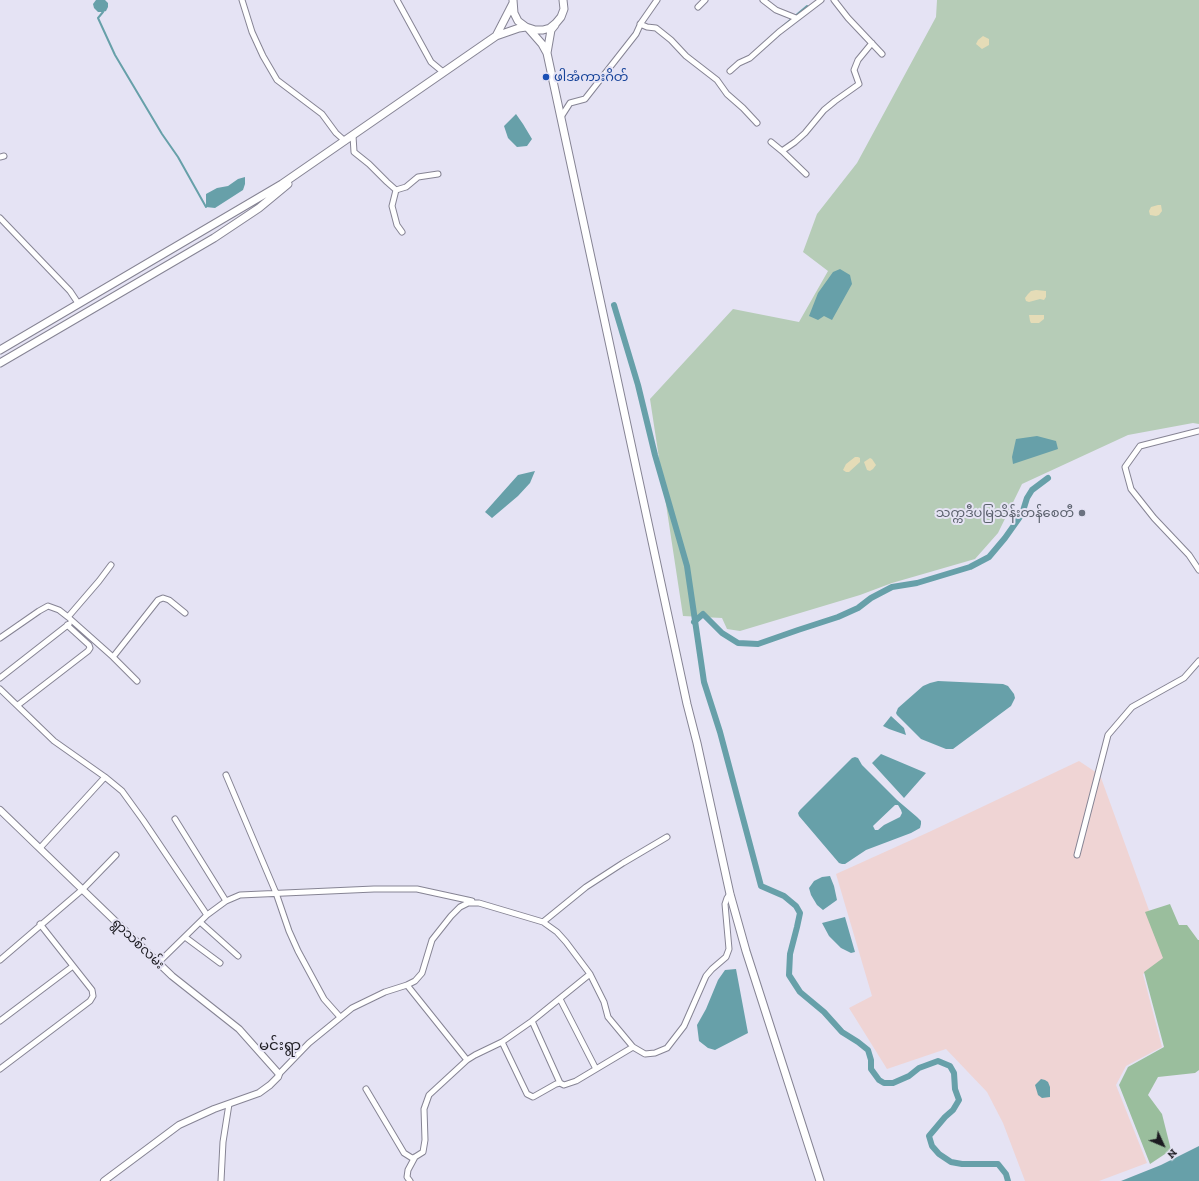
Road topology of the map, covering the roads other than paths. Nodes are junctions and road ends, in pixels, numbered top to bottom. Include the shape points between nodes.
1 (242, 0) edge
2 (397, 0) edge
3 (563, 0) edge
4 (657, 0) edge
5 (705, 0) edge
6 (763, 0) edge
7 (821, 0) edge
8 (834, 0) edge
9 (513, 2) edge
10 (698, 7) dead end
11 (796, 18) junction
12 (556, 23) junction
13 (640, 24) junction
14 (527, 28) junction
15 (496, 36) junction
16 (872, 43) junction
17 (547, 53) junction
18 (882, 54) dead end
19 (730, 71) dead end
20 (443, 72) junction
21 (561, 117) junction
22 (758, 123) dead end
23 (353, 136) junction
24 (345, 141) junction
25 (771, 142) dead end
26 (782, 151) junction
27 (323, 157) junction
28 (438, 174) dead end
29 (806, 174) dead end
30 (396, 190) junction
31 (0, 218) edge
32 (402, 232) dead end
33 (78, 304) junction
34 (0, 350) edge
35 (0, 363) edge
36 (1199, 431) edge
37 (111, 565) dead end
38 (1199, 570) edge
39 (185, 613) dead end
40 (68, 617) junction
41 (72, 621) junction
42 (67, 625) junction
43 (0, 638) edge
44 (113, 657) junction
45 (1199, 661) edge
46 (0, 678) edge
47 (137, 681) dead end
48 (0, 689) edge
49 (18, 705) junction
50 (226, 775) dead end
51 (105, 777) junction
52 (0, 810) edge
53 (175, 819) dead end
54 (667, 837) dead end
55 (40, 848) junction
56 (116, 855) dead end
57 (1077, 855) dead end
58 (83, 889) junction
59 (276, 893) junction
60 (730, 894) junction
61 (226, 901) junction
62 (479, 903) junction
63 (207, 915) junction
64 (200, 922) junction
65 (543, 922) junction
66 (40, 924) junction
67 (185, 937) junction
68 (238, 956) dead end
69 (0, 960) edge
70 (158, 963) junction
71 (220, 963) dead end
72 (73, 966) junction
73 (590, 974) junction
74 (407, 985) junction
75 (560, 999) junction
76 (340, 1018) junction
77 (0, 1021) edge
78 (532, 1022) junction
79 (502, 1042) junction
80 (633, 1047) junction
81 (468, 1060) junction
82 (0, 1069) edge
83 (596, 1069) junction
84 (279, 1074) junction
85 (560, 1083) junction
86 (366, 1089) dead end
87 (229, 1104) junction
88 (415, 1157) junction
89 (104, 1181) edge
90 (221, 1181) edge
91 (410, 1181) edge
92 (820, 1181) edge

1 - 24 street via 252,32 277,80 322,114
2 - 20 street via 431,62
3 - 12 main road via 564,9
4 - 13 street
5 - 10 street
6 - 11 street via 776,10
7 - 11 street
8 - 16 street
9 - 14 main road via 518,21
9 - 15 main road
11 - 19 street via 750,58
12 - 14 main road via 543,30
12 - 17 main road via 551,30
13 - 21 street via 636,34 585,99 570,103
13 - 22 street via 656,28 717,80 727,94
14 - 15 main road
14 - 17 main road
15 - 20 main road
16 - 18 street
16 - 26 street via 858,60 854,70 859,84 824,110 805,133
17 - 21 main road
20 - 23 main road
21 - 60 main road
23 - 24 main road
23 - 30 street via 354,152
24 - 27 main road
25 - 26 street
26 - 29 street
27 - 33 main road via 282,184
27 - 35 main road via 259,208 214,238
28 - 30 street via 418,177
30 - 32 street via 392,206 397,225
31 - 33 street via 70,291
33 - 34 main road
36 - 38 street via 1140,446 1125,467 1131,489 1154,518 1190,555
37 - 40 street
39 - 44 street via 169,600 158,600
40 - 41 street
40 - 43 street via 48,606
41 - 42 street
41 - 44 street
42 - 46 street
42 - 49 street via 90,648
44 - 47 street
45 - 57 street via 1184,678 1132,707 1108,735
48 - 49 street
49 - 51 street via 54,741
50 - 59 street
51 - 55 street
51 - 63 street via 122,791
52 - 55 street, ရွာသစ်လမ်း
53 - 61 street
54 - 65 street via 592,883
55 - 58 street, ရွာသစ်လမ်း
56 - 58 street
58 - 66 street
58 - 70 street, ရွာသစ်လမ်း
59 - 61 street via 240,895
59 - 62 street via 417,889
59 - 76 street via 289,931 307,969 324,999
60 - 80 street via 725,904 729,950 726,957 706,976 684,1026 667,1048 655,1053 645,1054
60 - 92 main road
61 - 63 street
62 - 65 street
62 - 74 street via 468,903 451,916 432,940 419,978
63 - 64 street
64 - 67 street
64 - 68 street
65 - 73 street via 557,932
66 - 69 street
66 - 72 street
67 - 70 street
67 - 71 street
70 - 84 street, ရွာသစ်လမ်း via 239,1029
72 - 77 street
72 - 82 street via 92,990 93,996
73 - 75 street
73 - 80 street via 604,1002 608,1017
74 - 76 street via 385,992 352,1008
74 - 81 street
75 - 78 street
75 - 83 street
76 - 84 street via 309,1043
78 - 79 street
78 - 85 street
79 - 81 street
79 - 85 street via 527,1094 533,1097
80 - 83 street
81 - 88 street via 429,1095 424,1109 423,1152
83 - 85 street via 576,1081 564,1085
84 - 87 street via 259,1093
86 - 88 street via 404,1153
87 - 89 street via 179,1125
87 - 90 street via 223,1142
88 - 91 street via 408,1170 407,1177

